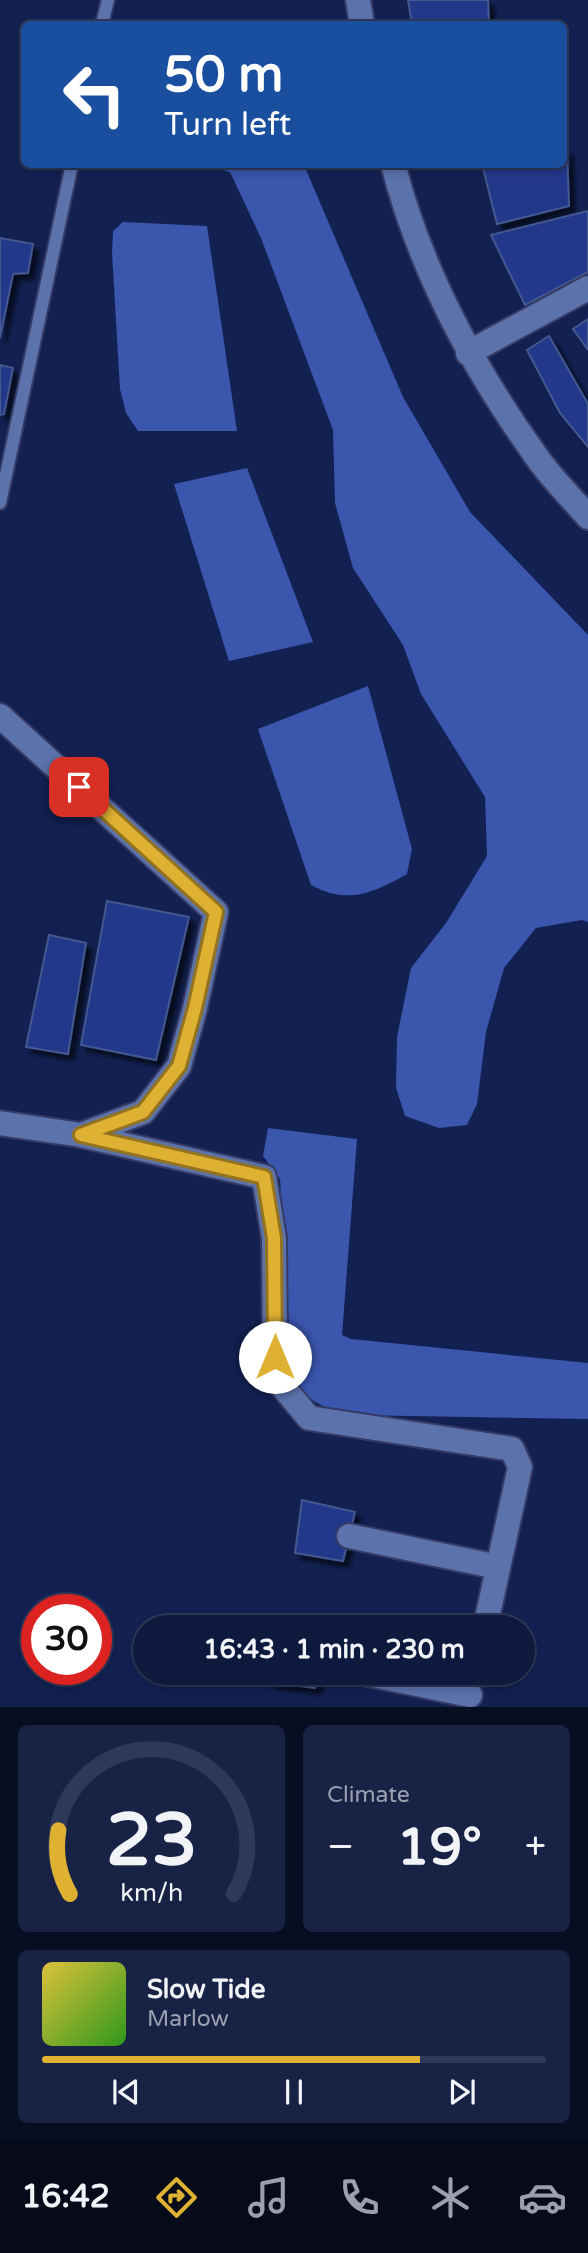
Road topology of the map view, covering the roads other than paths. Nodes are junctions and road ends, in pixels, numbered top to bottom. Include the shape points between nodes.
1 (108, 0) edge
2 (358, 0) edge
3 (103, 21) edge
4 (362, 21) edge
5 (71, 168) edge
6 (394, 168) edge
7 (588, 288) edge
8 (468, 352) junction
9 (0, 503) edge
10 (588, 517) edge
11 (0, 716) edge
12 (0, 1123) edge
13 (81, 1135) junction
14 (349, 1536) dead end
15 (498, 1567) junction
16 (488, 1615) edge
17 (431, 1685) edge
18 (471, 1692) edge

1 - 3 lane
2 - 4 street
5 - 9 lane
6 - 8 street via 406,216
7 - 8 street
8 - 10 street via 537,458
11 - 13 street via 216,912 179,1066 143,1112
12 - 13 street
13 - 15 street via 264,1177 274,1238 275,1357 282,1387 309,1418 512,1449 520,1467
14 - 15 street
15 - 16 street
17 - 18 street

